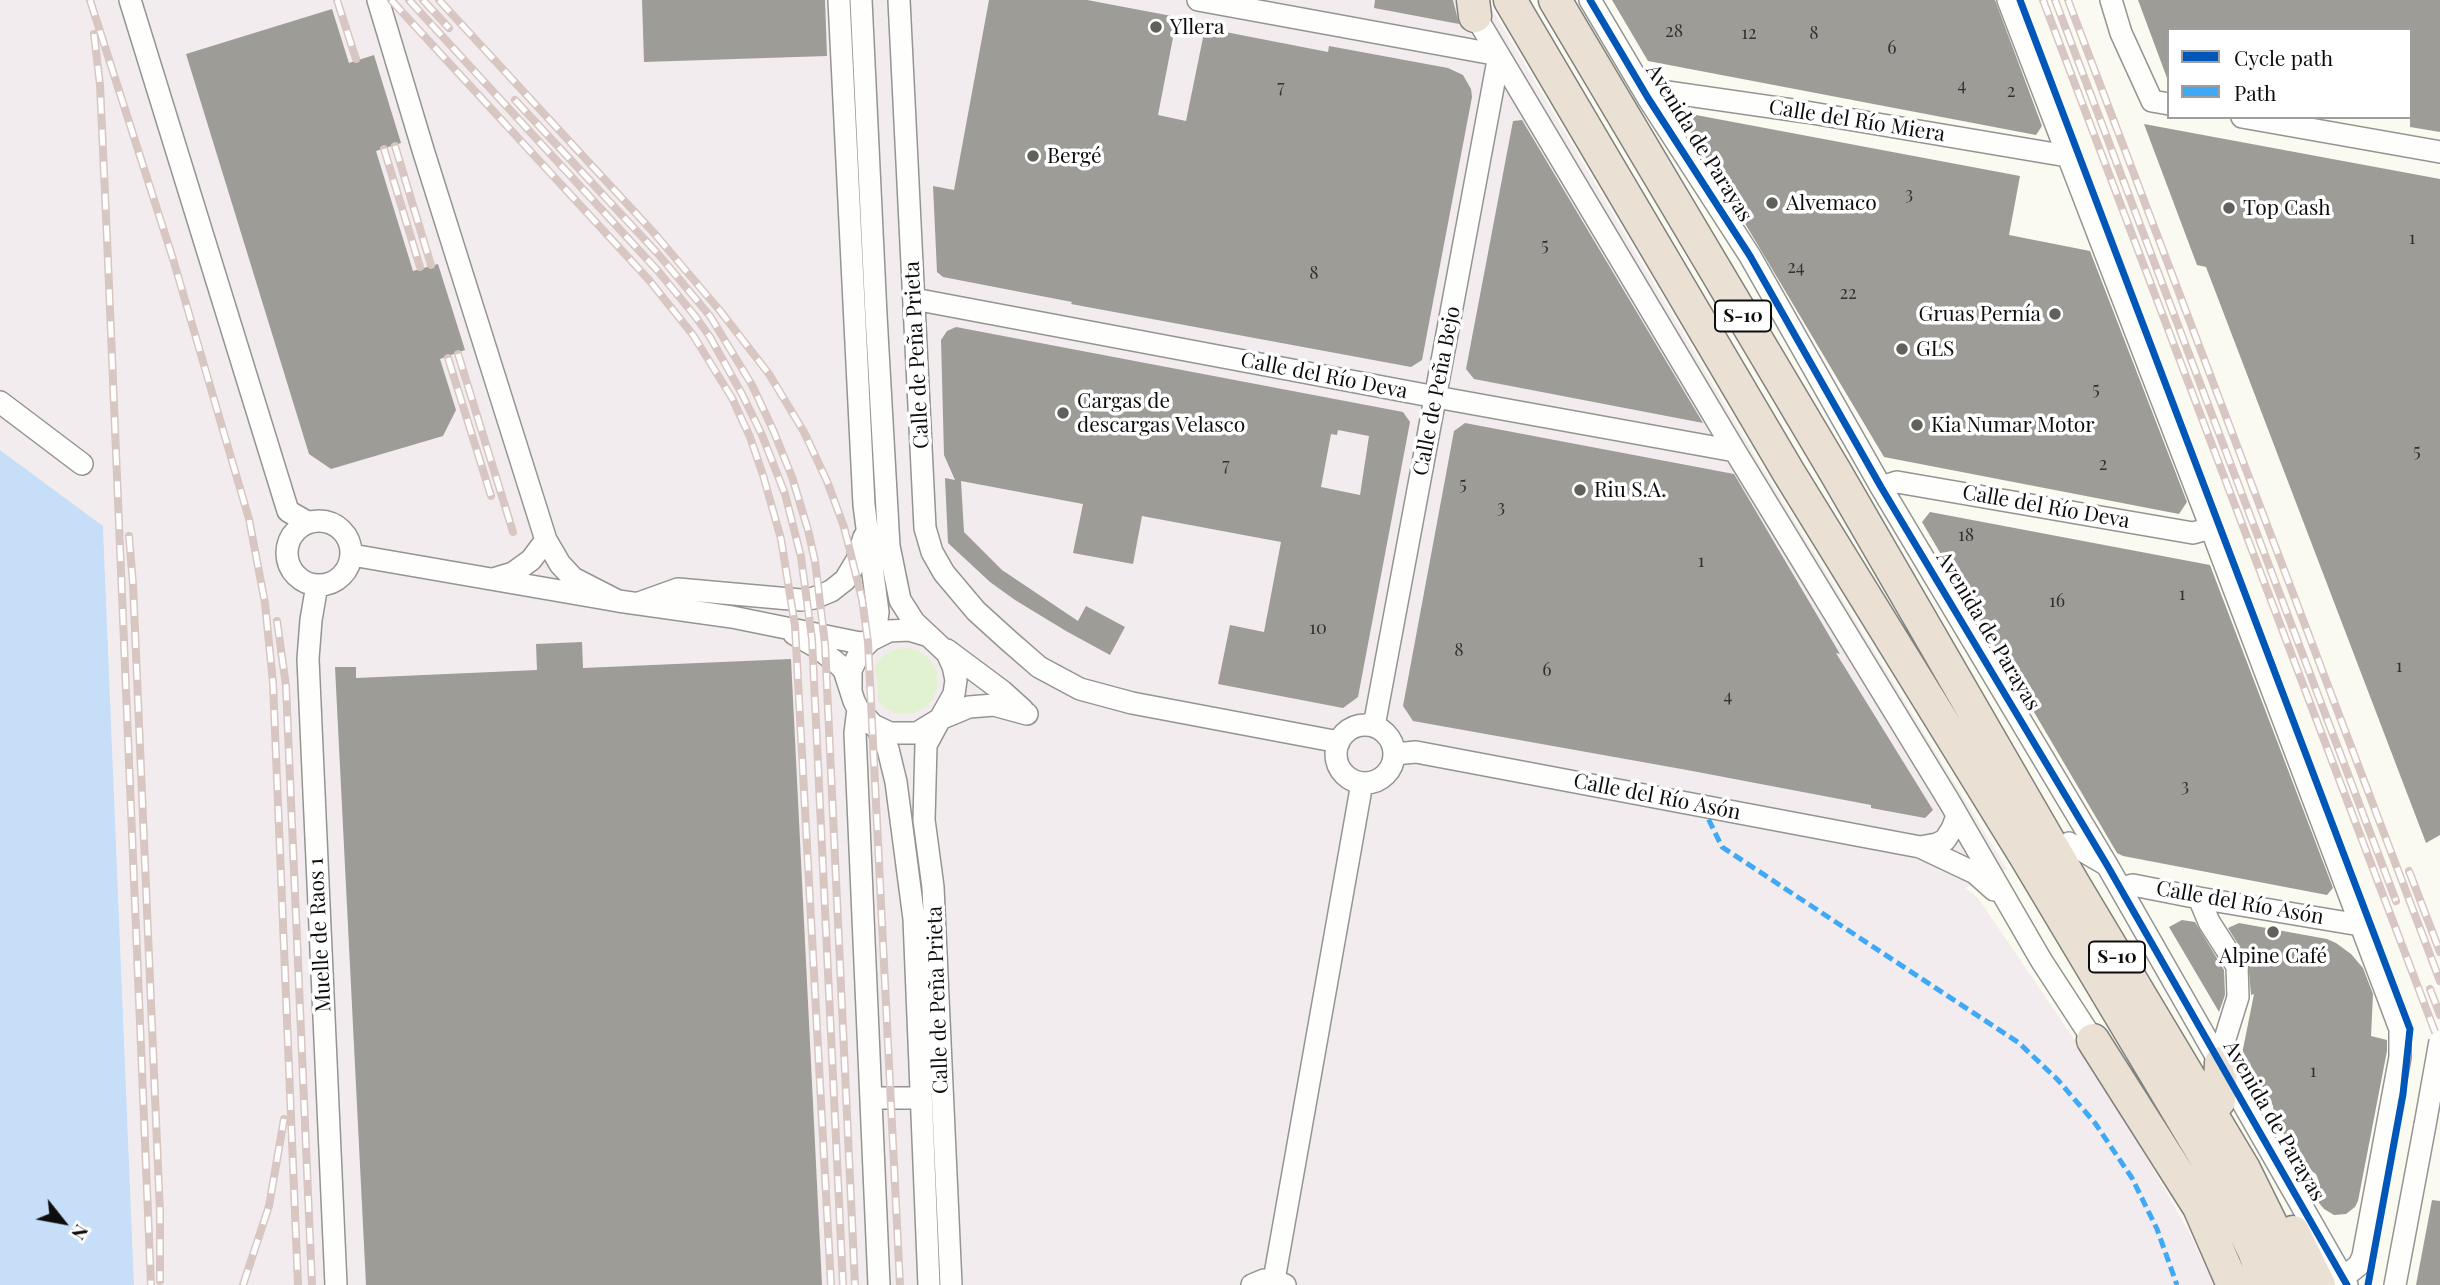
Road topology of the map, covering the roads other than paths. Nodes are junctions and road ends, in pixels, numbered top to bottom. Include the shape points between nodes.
1 (130, 0) edge
2 (378, 0) edge
3 (839, 0) edge
4 (862, 0) edge
5 (900, 0) edge
6 (1198, 0) edge
7 (1510, 0) edge
8 (1555, 0) edge
9 (1590, 0) edge
10 (2008, 0) edge
11 (2110, 0) edge
12 (1472, 5) edge
13 (1499, 55) junction
14 (1648, 98) junction
15 (2160, 103) edge
16 (2253, 119) edge
17 (2440, 152) edge
18 (2067, 156) junction
19 (914, 299) junction
20 (1436, 397) junction
21 (0, 402) edge
22 (1735, 451) junction
23 (82, 464) dead end
24 (1881, 487) junction
25 (307, 522) junction
26 (865, 524) junction
27 (2211, 528) junction
28 (546, 540) junction
29 (352, 555) junction
30 (490, 580) junction
31 (317, 585) junction
32 (627, 603) junction
33 (779, 627) junction
34 (1929, 634) junction
35 (933, 639) junction
36 (870, 641) junction
37 (1898, 652) junction
38 (855, 701) junction
39 (940, 719) junction
40 (1374, 726) junction
41 (877, 728) junction
42 (1339, 742) junction
43 (1394, 754) junction
44 (1363, 783) junction
45 (1957, 816) junction
46 (2069, 843) junction
47 (1920, 847) junction
48 (2107, 865) junction
49 (2120, 888) junction
50 (2199, 898) junction
51 (2004, 899) junction
52 (2360, 925) junction
53 (2093, 1040) joint
54 (2440, 1041) edge
55 (2221, 1063) junction
56 (871, 1098) junction
57 (921, 1098) junction
58 (2219, 1101) junction
59 (2337, 1282) edge
60 (1279, 1283) edge
61 (336, 1285) edge
62 (879, 1285) edge
63 (929, 1285) edge
64 (951, 1285) edge
65 (1252, 1285) edge
66 (2233, 1285) edge
67 (2243, 1285) edge
68 (2266, 1285) edge
69 (2294, 1285) edge
70 (2395, 1285) edge

1 - 25 street via 288,511
2 - 28 street
3 - 26 street
4 - 35 street, Calle de Peña Prieta via 890,546 900,600 914,622
5 - 19 street, Calle de Peña Prieta
6 - 13 street
7 - 37 highway, S-10
8 - 34 highway, S-10
9 - 14 street, Avenida de Parayas
10 - 18 street
11 - 15 street via 2122,33
12 - 13 street
13 - 20 street, Calle de Peña Bejo
13 - 22 street
14 - 18 street, Calle del Río Miera via 1660,91
14 - 24 street, Avenida de Parayas via 1750,256
16 - 17 street
18 - 27 street
19 - 20 street, Calle del Río Deva
19 - 42 street, Calle de Peña Prieta via 925,528 944,573 976,611 1039,667 1080,689
20 - 22 street, Calle del Río Deva
20 - 40 street, Calle de Peña Bejo
21 - 23 street
22 - 45 street
24 - 27 street, Calle del Río Deva via 1897,482 2193,533
24 - 48 street, Avenida de Parayas
25 - 29 street via 334,524 344,532
25 - 31 street via 291,538 287,550 295,574
26 - 32 street via 851,572 825,595 801,600 678,589
26 - 36 street via 878,612
27 - 52 street
28 - 30 street via 531,560 513,573
28 - 32 street via 573,578
29 - 30 street
29 - 31 street via 340,577
30 - 32 street
31 - 61 street, Muelle de Raos 1 via 308,659
32 - 33 street
33 - 36 street
33 - 38 street via 838,664
34 - 46 highway via 2026,769
34 - 69 highway, S-10 via 2244,1169 2280,1242
35 - 36 street via 900,629
35 - 39 street via 947,653 956,680
35 - 39 street via 1027,714 979,705
36 - 38 street via 851,670
37 - 67 highway via 2044,918 2201,1179 2232,1240
37 - 68 highway, S-10 via 2222,1185
38 - 41 street
38 - 56 street
39 - 41 street via 917,733
39 - 64 street, Calle de Peña Prieta via 926,745 924,820 933,887
40 - 42 street via 1350,729
40 - 43 street via 1389,738
41 - 57 street, Calle de Peña Prieta via 896,782 914,919
42 - 44 street via 1336,751 1341,771
43 - 44 street via 1382,777
43 - 47 street, Calle del Río Asón via 1416,752
44 - 60 street
45 - 47 street via 1945,840
45 - 51 street
46 - 48 street
46 - 58 highway
47 - 51 street, Calle del Río Asón via 1975,873
48 - 49 street, Avenida de Parayas
49 - 50 street, Calle del Río Asón via 2133,885
49 - 55 street, Avenida de Parayas
50 - 52 street, Calle del Río Asón
50 - 55 street via 2237,966 2238,997
51 - 53 street
52 - 59 street via 2400,1029 2400,1057 2363,1256 2359,1265
53 - 66 highway via 2199,1207
54 - 70 street, bridge
55 - 58 highway
55 - 59 street, Avenida de Parayas
56 - 57 street
56 - 62 street
57 - 63 street, Calle de Peña Prieta
58 - 59 highway
60 - 65 street via 1264,1280

